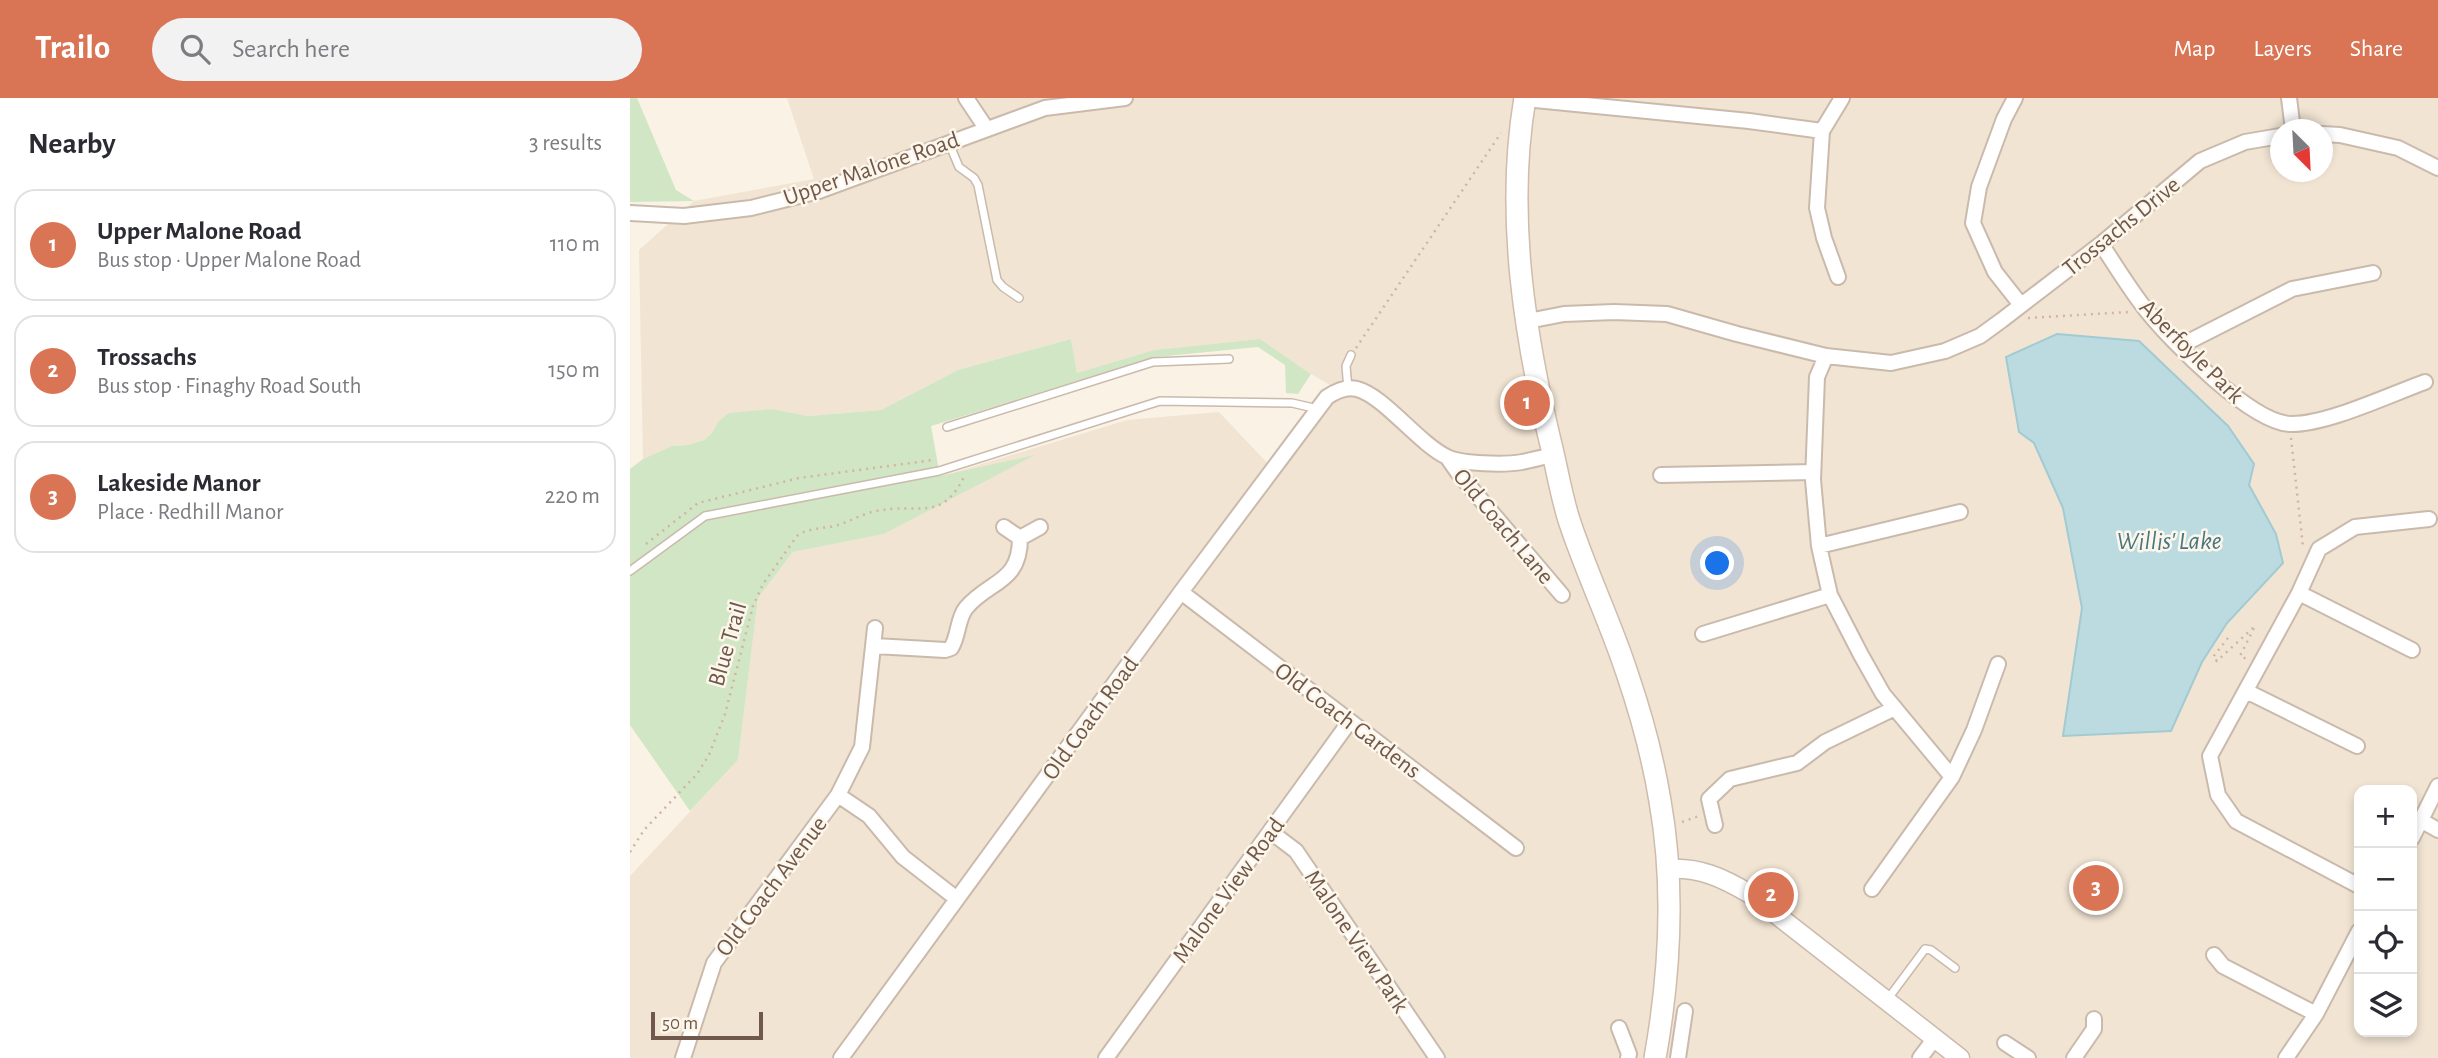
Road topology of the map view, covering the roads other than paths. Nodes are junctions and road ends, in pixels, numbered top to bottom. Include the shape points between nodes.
1 (965, 98) edge
2 (1125, 98) edge
3 (1842, 98) edge
4 (2015, 98) edge
5 (2289, 98) edge
6 (1525, 99) edge
7 (2292, 119) edge
8 (986, 128) junction
9 (1822, 131) junction
10 (2333, 135) edge
11 (2270, 138) edge
12 (948, 142) junction
13 (2438, 168) edge
14 (630, 213) edge
15 (2101, 244) junction
16 (2373, 273) dead end
17 (1838, 277) dead end
18 (1019, 298) dead end
19 (2021, 305) junction
20 (1528, 321) junction
21 (2180, 346) junction
22 (1351, 355) road end
23 (1826, 356) junction
24 (1229, 359) dead end
25 (2425, 382) dead end
26 (1348, 389) junction
27 (1319, 409) junction
28 (947, 427) dead end
29 (1553, 455) junction
30 (1447, 457) junction
31 (1813, 472) junction
32 (1661, 475) dead end
33 (1960, 512) dead end
34 (2428, 519) dead end
35 (1004, 527) dead end
36 (1040, 527) dead end
37 (1020, 538) junction
38 (1819, 546) junction
39 (630, 571) edge
40 (1181, 592) junction
41 (2299, 593) junction
42 (1562, 595) dead end
43 (1830, 595) junction
44 (875, 628) dead end
45 (1703, 635) dead end
46 (874, 646) junction
47 (2412, 650) dead end
48 (1998, 664) dead end
49 (2246, 691) junction
50 (1895, 708) junction
51 (1350, 721) junction
52 (2357, 746) dead end
53 (1952, 777) junction
54 (2438, 786) edge
55 (838, 795) junction
56 (1714, 818) road end
57 (2422, 821) junction
58 (2417, 830) edge
59 (2438, 830) edge
60 (1270, 832) junction
61 (1516, 848) dead end
62 (1668, 869) junction
63 (2354, 883) edge
64 (1872, 889) dead end
65 (957, 899) junction
66 (2354, 941) edge
67 (2214, 955) dead end
68 (1955, 968) dead end
69 (1887, 1001) junction
70 (1685, 1011) dead end
71 (2315, 1014) junction
72 (2094, 1019) dead end
73 (1619, 1028) dead end
74 (1935, 1038) junction
75 (2005, 1043) dead end
76 (1109, 1057) edge
77 (683, 1058) edge
78 (841, 1058) edge
79 (1437, 1058) edge
80 (1628, 1058) edge
81 (1656, 1058) edge
82 (1678, 1058) edge
83 (1920, 1058) edge
84 (1960, 1058) edge
85 (2028, 1058) edge
86 (2074, 1058) edge
87 (2286, 1058) edge

1 - 8 street, Upper Malone Road
2 - 8 street, Upper Malone Road via 1045,108
3 - 9 street
4 - 19 street via 1979,187 1973,223 1995,272
5 - 7 street
6 - 9 street
6 - 20 main road via 1518,152 1517,229
8 - 12 street, Upper Malone Road
9 - 17 street via 1818,208
10 - 13 street via 2398,148
11 - 15 street, Trossachs Drive via 2245,142 2200,161
12 - 14 street, Upper Malone Road via 819,191 751,208 684,216
12 - 18 lane via 959,167 978,185 997,280
15 - 19 street, Trossachs Drive
15 - 21 street, Aberfoyle Park via 2147,310
16 - 21 street via 2292,289
19 - 23 street, Trossachs Drive via 1980,336 1945,351 1891,363
20 - 23 street, Trossachs Drive via 1564,314 1667,314
20 - 29 main road
21 - 25 street, Aberfoyle Park via 2256,412 2290,425 2320,421
22 - 26 lane via 1346,366
23 - 31 street via 1817,377
24 - 28 lane via 1153,362
26 - 27 street, Old Coach Road via 1327,397
26 - 30 street, Old Coach Lane via 1380,402
27 - 39 lane via 1292,403 1160,401 939,471 705,516
27 - 40 street, Old Coach Road
29 - 30 street, Old Coach Lane via 1519,463
29 - 62 main road via 1569,519 1628,674 1650,750
30 - 42 street, Old Coach Lane
31 - 32 street
31 - 38 street
33 - 38 street
34 - 41 street via 2355,527 2319,549
35 - 37 street
36 - 37 street
37 - 46 street via 1020,554 1012,569 965,609 951,648
38 - 43 street
40 - 51 street, Old Coach Gardens
40 - 65 street, Old Coach Road
41 - 47 street
41 - 49 street
43 - 45 street
43 - 50 street
44 - 46 street, Old Coach Avenue
46 - 55 street, Old Coach Avenue via 862,747
48 - 53 street
49 - 52 street
49 - 63 street via 2210,756 2218,795 2236,821
50 - 53 street
50 - 56 street via 1825,742 1797,763 1730,779 1709,799
51 - 60 street, Malone View Road
51 - 61 street, Old Coach Gardens
53 - 64 street
54 - 57 street
55 - 65 street, Old Coach Avenue via 869,816 903,857
55 - 77 street, Old Coach Avenue via 714,963
57 - 58 street
57 - 59 street
60 - 76 street, Malone View Road
60 - 79 street, Malone View Park via 1296,851
62 - 69 street via 1698,870 1750,894
62 - 81 main road via 1666,998
65 - 78 street, Old Coach Road
66 - 71 street
67 - 71 street via 2223,966
68 - 69 lane via 1925,949
69 - 74 street
70 - 82 street
71 - 87 street
72 - 86 street via 2094,1029
73 - 80 street
74 - 83 street
74 - 84 street
75 - 85 street

